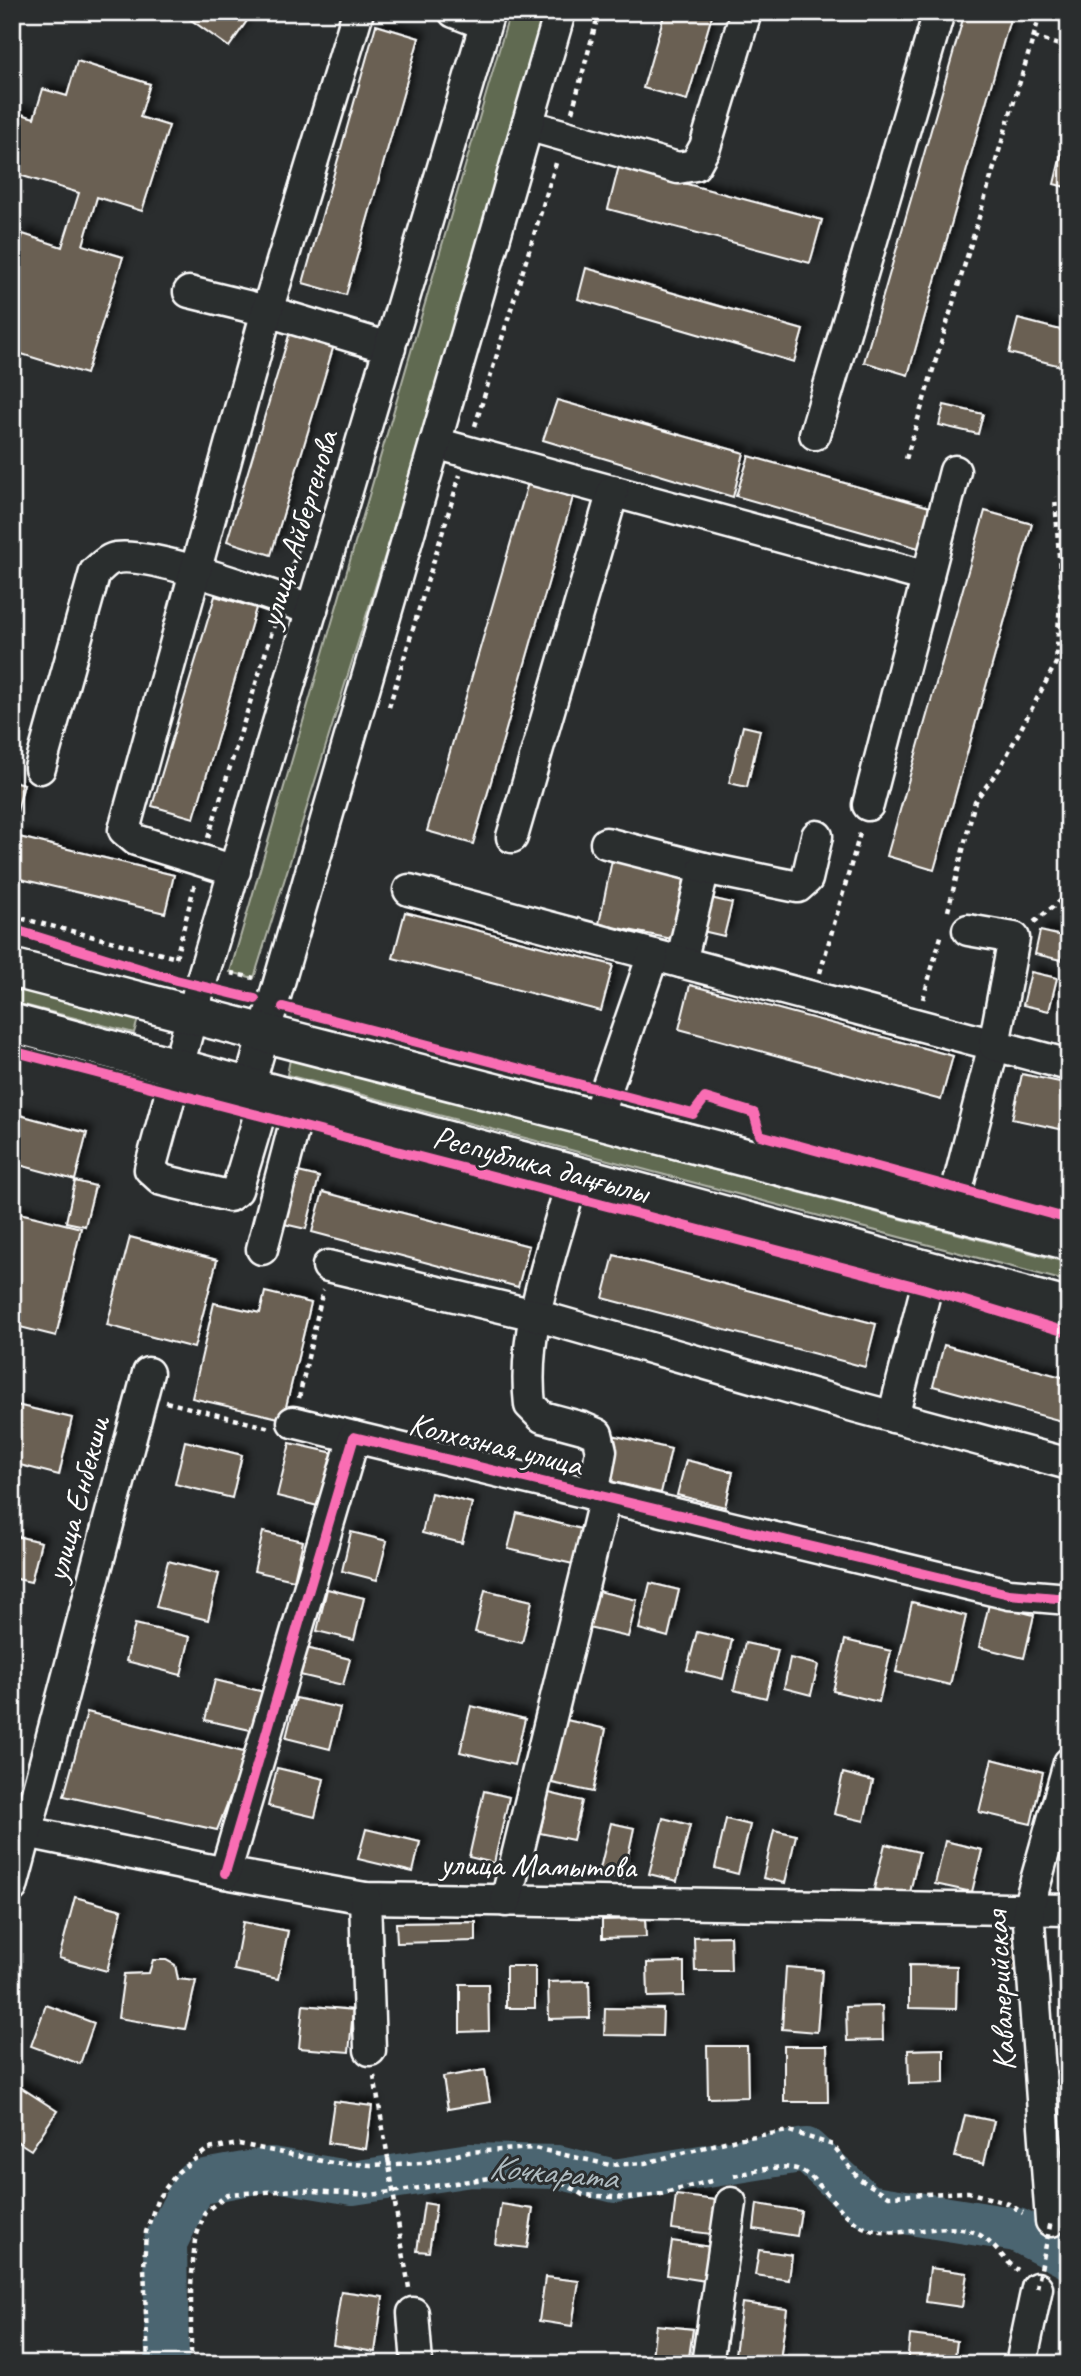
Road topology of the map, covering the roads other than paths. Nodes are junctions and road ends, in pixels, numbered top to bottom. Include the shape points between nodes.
1 (358, 12) edge
2 (454, 12) edge
3 (560, 12) edge
4 (746, 12) edge
5 (939, 12) edge
6 (487, 18) edge
7 (527, 125) junction
8 (189, 292) dead end
9 (267, 311) junction
10 (390, 348) junction
11 (815, 434) dead end
12 (435, 443) junction
13 (956, 471) dead end
14 (613, 491) junction
15 (195, 571) junction
16 (928, 577) junction
17 (312, 610) junction
18 (40, 768) dead end
19 (868, 805) road end
20 (817, 836) dead end
21 (512, 837) dead end
22 (606, 843) dead end
23 (704, 868) junction
24 (235, 872) junction
25 (409, 890) dead end
26 (968, 930) dead end
27 (667, 958) junction
28 (12, 968) edge
29 (192, 1014) junction
30 (12, 1023) edge
31 (264, 1032) junction
32 (993, 1045) junction
33 (1069, 1065) edge
34 (177, 1066) junction
35 (272, 1092) junction
36 (597, 1118) junction
37 (575, 1173) junction
38 (952, 1209) junction
39 (1069, 1241) edge
40 (262, 1249) dead end
41 (328, 1266) road end
42 (933, 1270) junction
43 (1069, 1308) edge
44 (534, 1315) junction
45 (145, 1385) road end
46 (893, 1417) junction
47 (293, 1422) road end
48 (354, 1437) junction
49 (1069, 1464) edge
50 (599, 1496) junction
51 (1069, 1599) edge
52 (1069, 1763) edge
53 (20, 1831) edge
54 (225, 1873) junction
55 (12, 1887) edge
56 (365, 1898) junction
57 (506, 1901) junction
58 (1028, 1909) junction
59 (1069, 1910) edge
60 (370, 2050) road end
61 (726, 2187) road end
62 (1045, 2223) road end
63 (1036, 2280) road end
64 (413, 2313) road end
65 (417, 2364) edge
66 (707, 2364) edge
67 (1021, 2364) edge

1 - 9 street
2 - 6 street
3 - 7 street
4 - 7 street via 705,147 695,165 678,168
5 - 11 street
6 - 10 street, улица Айбергенова
7 - 12 street
8 - 9 street
9 - 10 street
9 - 15 street
10 - 17 street, улица Айбергенова
12 - 14 street
12 - 31 street
13 - 16 street
14 - 16 street
14 - 21 street
15 - 17 street
15 - 18 street via 131,557 111,559 95,572
15 - 24 street via 124,830 136,840
16 - 19 street
17 - 24 street, улица Айбергенова
20 - 23 street via 807,879 798,887
22 - 23 street
23 - 27 street
24 - 29 street, улица Айбергенова
25 - 27 street
26 - 32 street via 1014,938
27 - 32 street
27 - 36 street
28 - 29 main road, Республика даңғылы
29 - 31 main road, Республика даңғылы
29 - 34 street, улица Айбергенова
30 - 34 main road, Республика даңғылы
31 - 35 street
31 - 36 main road, Республика даңғылы
32 - 33 street
32 - 38 street
34 - 35 main road, Республика даңғылы
34 - 35 street, улица Айбергенова via 150,1169 163,1180 229,1196 237,1190
35 - 37 main road, Республика даңғылы
35 - 40 street
36 - 38 main road, Республика даңғылы
37 - 42 main road, Республика даңғылы
37 - 44 street
38 - 39 main road, Республика даңғылы
41 - 44 street
42 - 43 main road, Республика даңғылы
42 - 46 street
44 - 46 street
44 - 50 street via 530,1405 542,1417 597,1434
45 - 53 street, улица Енбекши
46 - 49 street
47 - 48 street
48 - 50 street, Колхозная улица
48 - 54 street, Колхозная улица
50 - 51 street, Колхозная улица via 1009,1594
50 - 57 street
52 - 58 street, Кавалерийская
53 - 54 street, улица Мамытова
53 - 55 street, улица Енбекши
54 - 56 street, улица Мамытова
56 - 57 street, улица Мамытова
56 - 60 street
57 - 58 street, улица Мамытова
58 - 59 street, улица Мамытова
58 - 62 street, Кавалерийская
61 - 66 street
63 - 67 street
64 - 65 street

